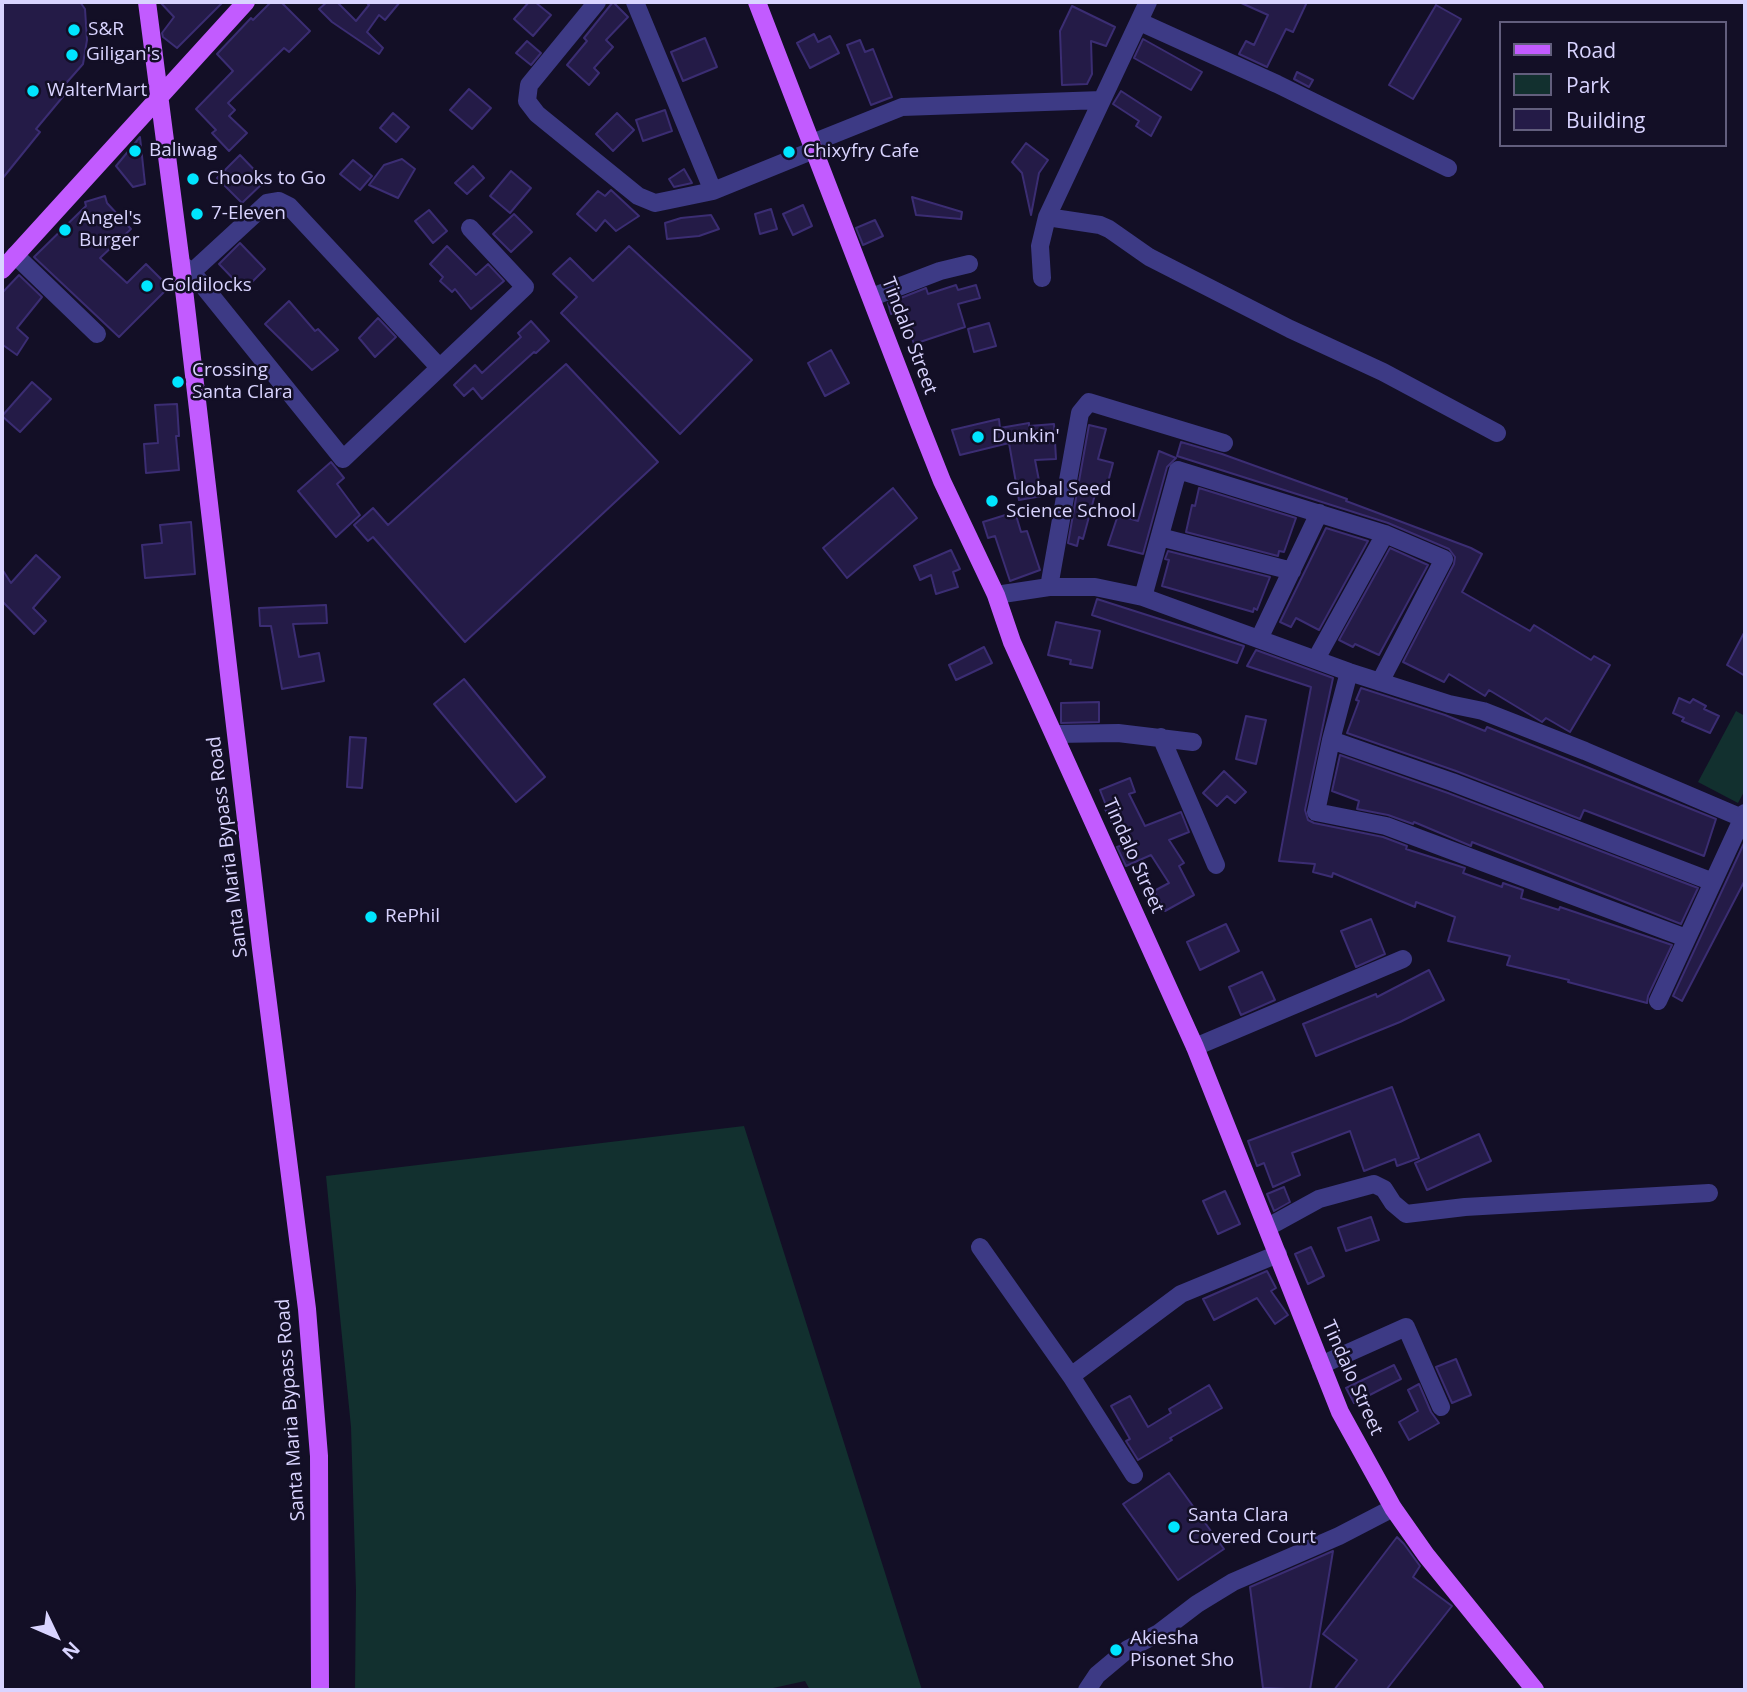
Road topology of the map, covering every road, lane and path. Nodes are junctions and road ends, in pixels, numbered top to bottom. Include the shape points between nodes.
1 (147, 2) edge
2 (246, 2) edge
3 (597, 2) edge
4 (635, 2) edge
5 (759, 2) edge
6 (1148, 2) edge
7 (1140, 22) junction
8 (158, 97) junction
9 (1102, 100) junction
10 (813, 147) junction
11 (1448, 167) dead end
12 (713, 191) junction
13 (1047, 217) junction
14 (470, 228) dead end
15 (15, 255) junction
16 (969, 264) dead end
17 (186, 268) junction
18 (2, 270) edge
19 (1042, 278) dead end
20 (872, 296) junction
21 (97, 334) dead end
22 (439, 367) junction
23 (1497, 433) dead end
24 (1224, 443) dead end
25 (1319, 513) junction
26 (1385, 534) junction
27 (1160, 537) junction
28 (1292, 571) junction
29 (1049, 587) junction
30 (996, 595) junction
31 (1143, 597) junction
32 (1259, 639) junction
33 (1317, 659) junction
34 (1349, 672) junction
35 (1380, 682) junction
36 (1055, 734) junction
37 (1161, 737) junction
38 (1331, 740) junction
39 (1192, 742) dead end
40 (1744, 815) edge
41 (1216, 866) dead end
42 (1713, 883) junction
43 (1686, 938) junction
44 (1403, 959) dead end
45 (1658, 1002) dead end
46 (1195, 1047) junction
47 (1709, 1193) dead end
48 (1268, 1227) junction
49 (980, 1247) dead end
50 (1278, 1254) junction
51 (1321, 1365) junction
52 (1070, 1376) junction
53 (1441, 1407) dead end
54 (1134, 1475) dead end
55 (1392, 1508) junction
56 (320, 1690) edge
57 (1087, 1690) edge
58 (1535, 1690) edge

1 - 8 main road, Santa Maria Bypass Road
2 - 8 main road
3 - 12 street via 529,85 527,100 537,114 638,197 655,203
4 - 12 street
5 - 10 main road, Tindalo Street
6 - 7 street
7 - 9 street
7 - 11 street
8 - 15 main road
8 - 17 main road, Santa Maria Bypass Road
9 - 10 street via 902,107
9 - 13 street
10 - 12 street
10 - 20 main road, Tindalo Street
13 - 19 street via 1040,246
13 - 23 street via 1109,229 1149,257
14 - 22 street via 525,287
15 - 18 main road
15 - 21 street
16 - 20 street
17 - 22 street via 267,203 279,201 289,206
17 - 22 street via 342,458
17 - 56 main road, Santa Maria Bypass Road via 263,961 307,1309 319,1455
20 - 30 main road, Tindalo Street via 942,481
24 - 29 street via 1089,402 1080,412
25 - 26 street
25 - 27 street via 1178,470
25 - 28 street
26 - 33 street
26 - 35 street via 1444,559
27 - 28 street
27 - 31 street
28 - 32 street
29 - 30 street
29 - 31 street via 1095,587
30 - 36 main road, Tindalo Street via 1012,642
31 - 32 street
32 - 33 street
33 - 34 street
34 - 35 street
34 - 38 street
35 - 40 street via 1483,711
36 - 37 street
36 - 46 main road, Tindalo Street
37 - 39 street
37 - 41 street
38 - 42 street
38 - 43 street via 1316,812 1386,826
40 - 42 street
42 - 43 street
43 - 45 street
44 - 46 street
46 - 48 main road, Tindalo Street
47 - 48 street via 1406,1214 1374,1184 1319,1199
48 - 50 main road, Tindalo Street
49 - 52 street
50 - 51 main road, Tindalo Street
50 - 52 street via 1181,1294
51 - 53 street via 1406,1327
51 - 55 main road, Tindalo Street via 1340,1412
52 - 54 street
55 - 57 street via 1233,1582 1160,1633 1128,1649 1097,1675
55 - 58 main road, Tindalo Street

